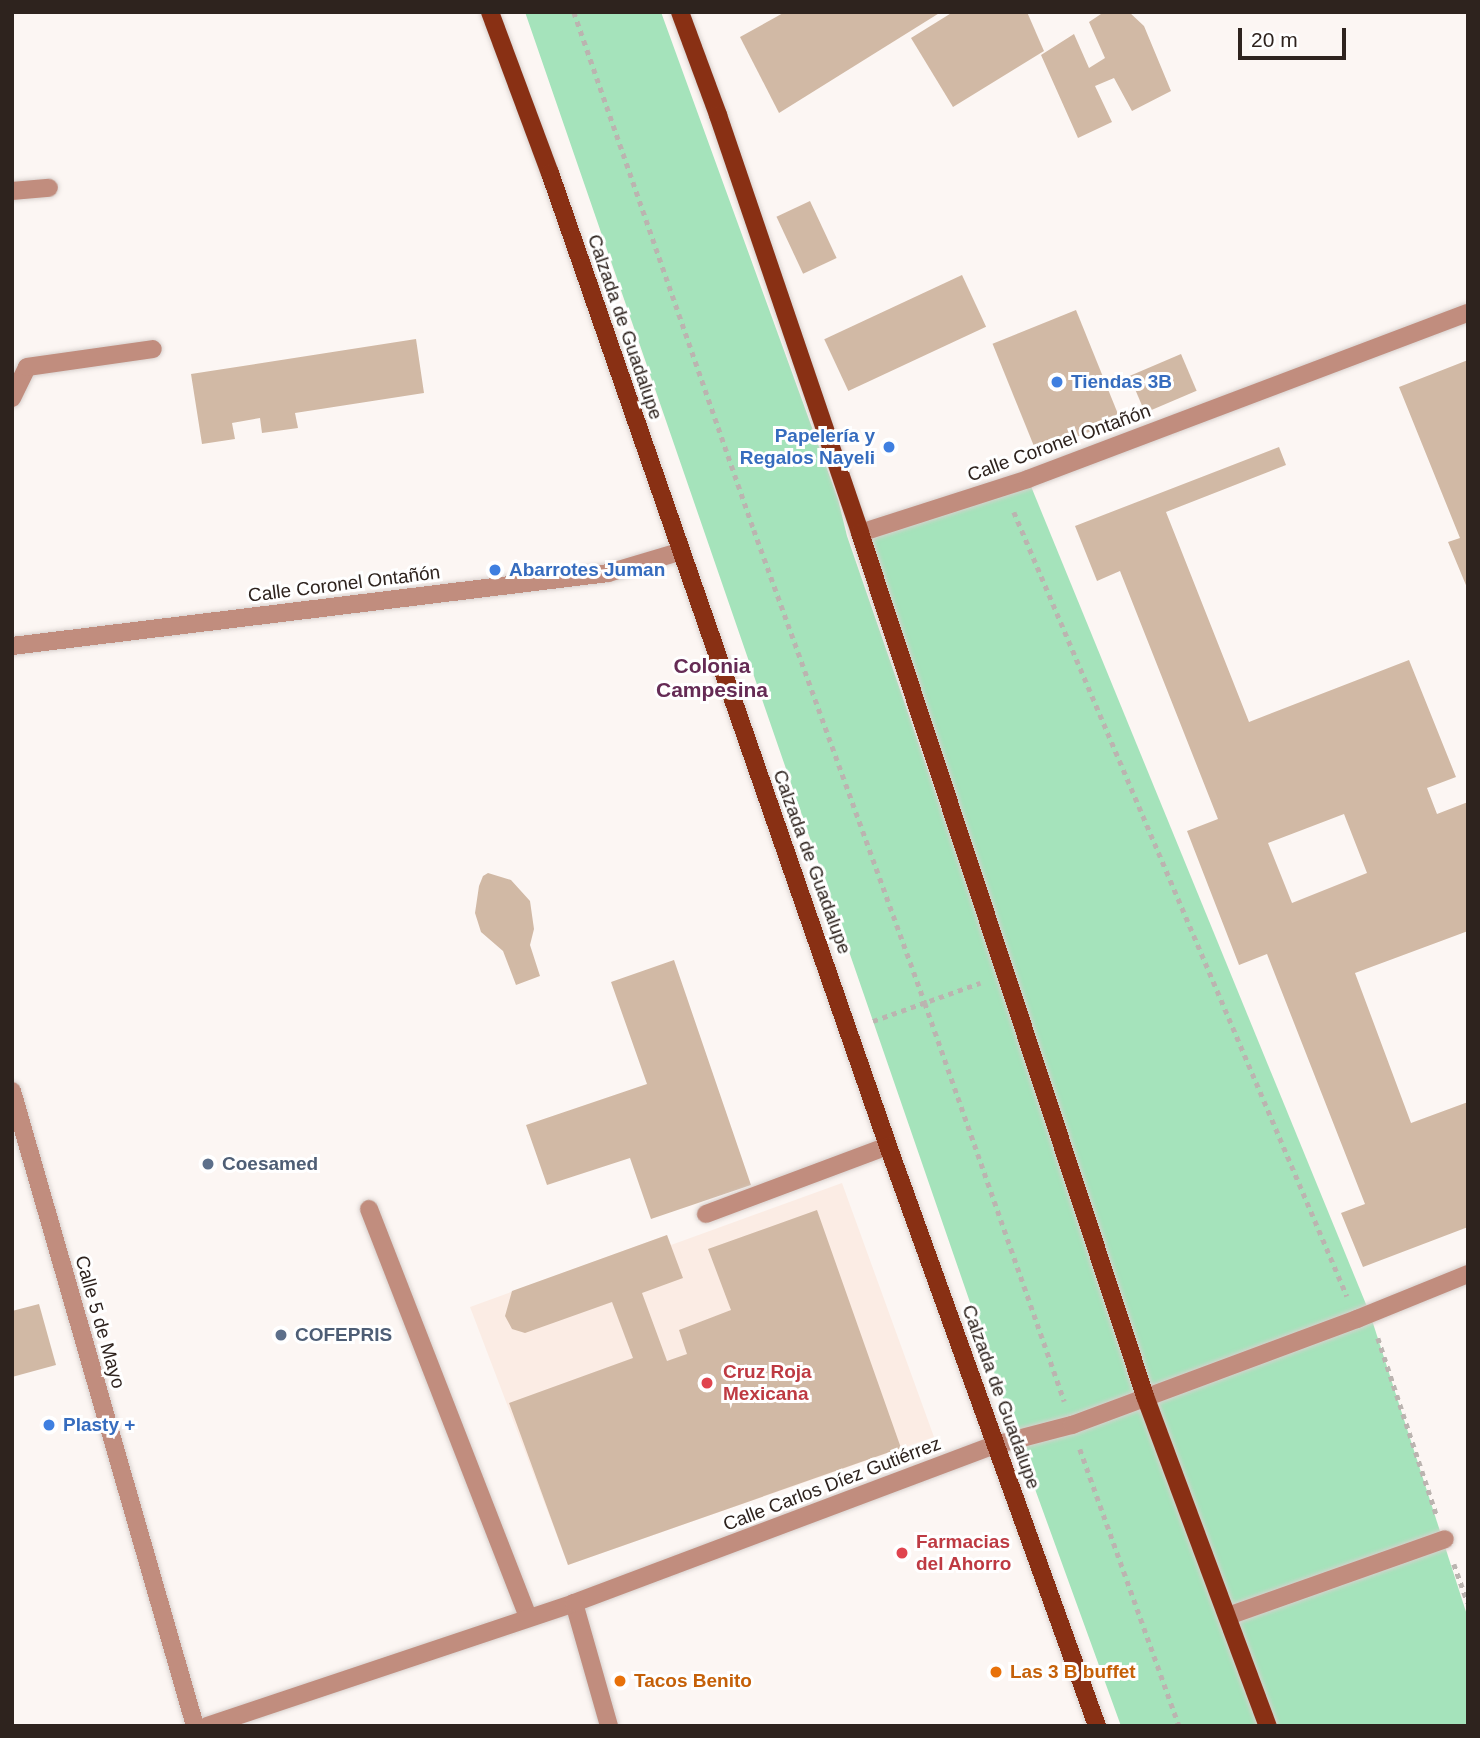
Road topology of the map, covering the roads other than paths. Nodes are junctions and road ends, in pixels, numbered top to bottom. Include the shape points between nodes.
1 (490, 12) edge
2 (680, 12) edge
3 (49, 188) dead end
4 (12, 191) edge
5 (1468, 313) edge
6 (153, 349) dead end
7 (12, 398) edge
8 (860, 533) junction
9 (679, 552) junction
10 (12, 646) edge
11 (12, 1091) edge
12 (15, 1110) edge
13 (888, 1146) junction
14 (369, 1209) dead end
15 (706, 1214) dead end
16 (1468, 1274) edge
17 (1146, 1396) junction
18 (995, 1445) junction
19 (1445, 1539) road end
20 (573, 1603) junction
21 (1228, 1616) junction
22 (528, 1617) junction
23 (195, 1726) edge
24 (207, 1726) edge
25 (609, 1726) edge
26 (1097, 1726) edge
27 (1268, 1726) edge

1 - 9 main road, Calzada de Guadalupe via 551,173
2 - 8 main road
3 - 4 street
5 - 8 street, Calle Coronel Ontañón via 1003,486
6 - 7 street via 27,367
8 - 17 main road
9 - 10 street, Calle Coronel Ontañón via 608,573
9 - 13 main road, Calzada de Guadalupe
11 - 12 street, Calle 5 de Mayo
12 - 23 street, Calle 5 de Mayo
13 - 15 street
13 - 18 main road, Calzada de Guadalupe
14 - 22 street
16 - 17 street, Calle Carlos Díez Gutiérrez
17 - 18 street, Calle Carlos Díez Gutiérrez via 1072,1425
17 - 21 main road
18 - 20 street, Calle Carlos Díez Gutiérrez
18 - 26 main road, Calzada de Guadalupe
19 - 21 street
20 - 22 street, Calle Carlos Díez Gutiérrez
20 - 25 street
21 - 27 main road
22 - 24 street, Calle Carlos Díez Gutiérrez

